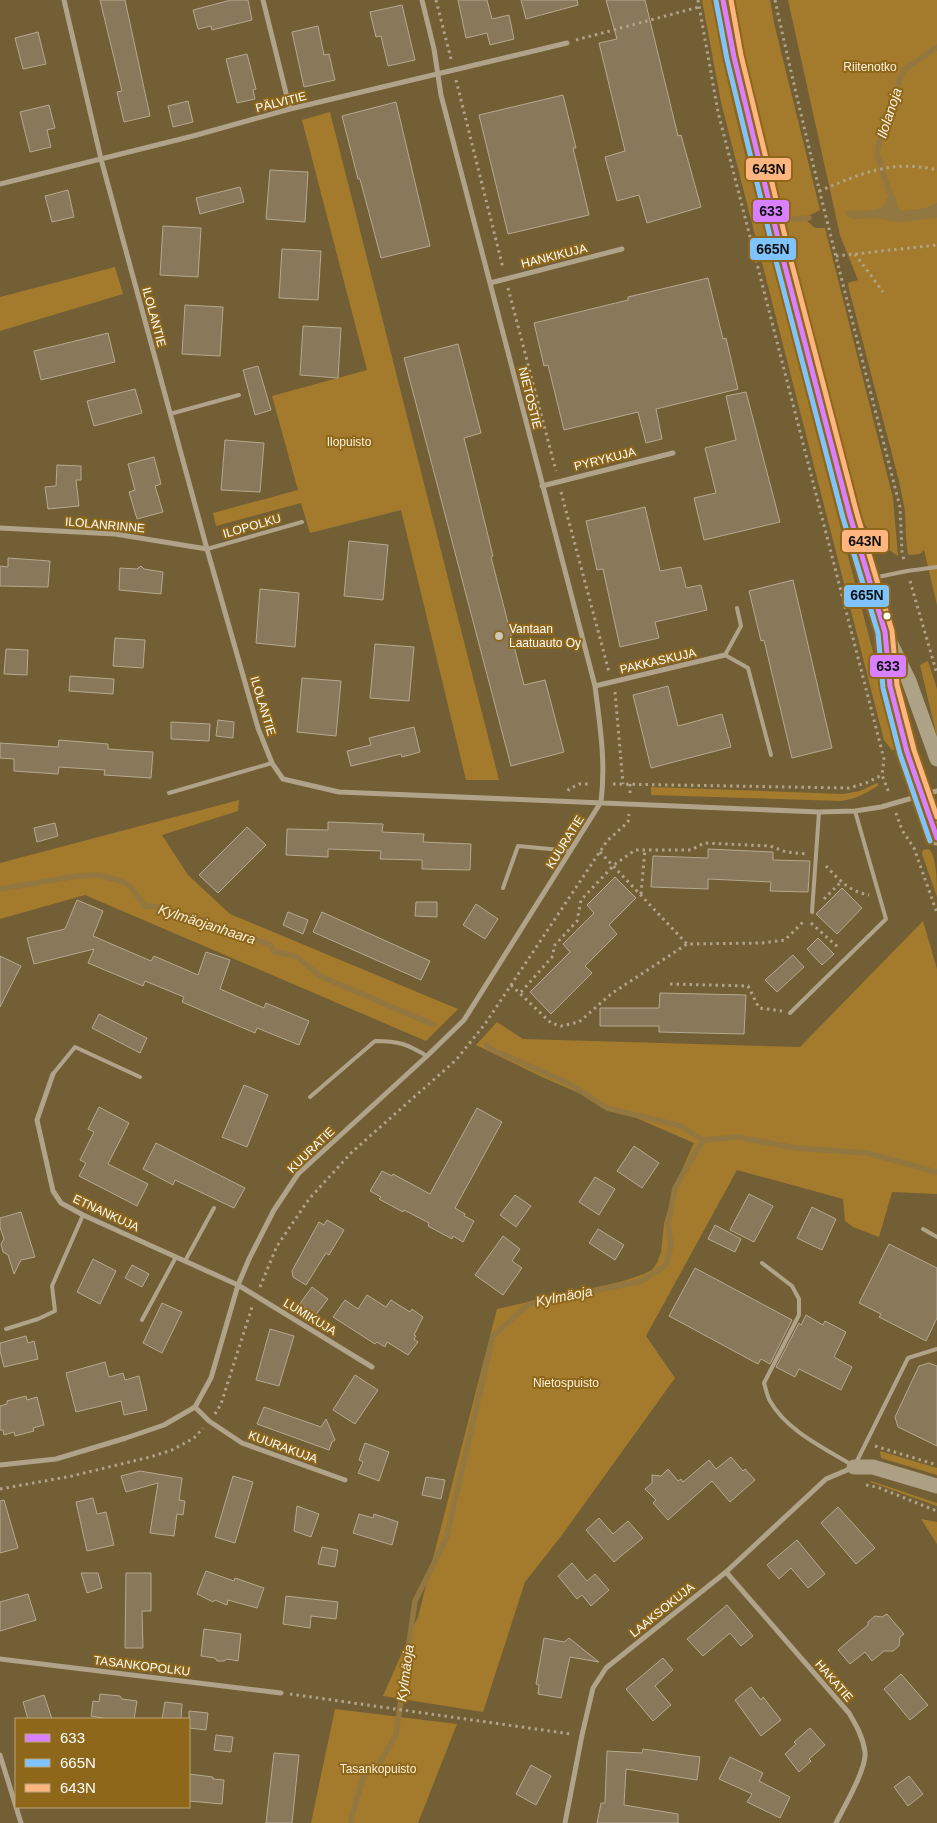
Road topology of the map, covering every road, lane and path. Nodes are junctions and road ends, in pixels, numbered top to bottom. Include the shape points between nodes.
1 (64, 0) edge
2 (263, 0) edge
3 (422, 0) edge
4 (436, 0) edge
5 (698, 0) edge
6 (723, 0) edge
7 (775, 0) edge
8 (699, 7) junction
9 (567, 42) joint
10 (454, 69) junction
11 (437, 73) junction
12 (290, 110) junction
13 (101, 159) junction
14 (937, 170) edge
15 (0, 184) edge
16 (819, 191) junction
17 (937, 245) edge
18 (622, 249) dead end
19 (855, 254) junction
20 (836, 256) junction
21 (506, 278) junction
22 (490, 283) junction
23 (884, 292) dead end
24 (239, 395) dead end
25 (170, 414) junction
26 (672, 453) dead end
27 (558, 481) junction
28 (542, 486) junction
29 (302, 522) dead end
30 (0, 528) edge
31 (207, 549) junction
32 (937, 567) edge
33 (907, 571) junction
34 (869, 579) junction
35 (914, 593) junction
36 (909, 595) dead end
37 (737, 608) dead end
38 (885, 632) junction
39 (725, 655) junction
40 (937, 674) edge
41 (612, 682) junction
42 (595, 686) junction
43 (771, 755) dead end
44 (937, 759) edge
45 (272, 763) junction
46 (882, 775) junction
47 (603, 784) junction
48 (623, 784) junction
49 (630, 784) junction
50 (559, 788) dead end
51 (569, 789) junction
52 (937, 791) edge
53 (169, 793) dead end
54 (921, 796) junction
55 (567, 802) junction
56 (601, 802) junction
57 (630, 803) junction
58 (894, 804) junction
59 (855, 811) junction
60 (819, 812) junction
61 (937, 838) edge
62 (645, 849) junction
63 (571, 851) junction
64 (600, 852) junction
65 (816, 855) junction
66 (614, 865) junction
67 (841, 882) junction
68 (503, 888) dead end
69 (641, 895) junction
70 (879, 897) junction
71 (812, 912) joint
72 (937, 913) edge
73 (687, 944) junction
74 (848, 956) junction
75 (511, 984) junction
76 (670, 984) dead end
77 (521, 992) junction
78 (790, 1013) joint
79 (427, 1056) junction
80 (53, 1074) joint
81 (140, 1077) dead end
82 (310, 1097) dead end
83 (214, 1208) dead end
84 (83, 1215) junction
85 (922, 1229) dead end
86 (937, 1237) edge
87 (176, 1257) junction
88 (185, 1261) junction
89 (762, 1263) dead end
90 (238, 1285) junction
91 (256, 1296) junction
92 (142, 1320) dead end
93 (6, 1329) dead end
94 (937, 1349) edge
95 (372, 1366) dead end
96 (195, 1407) junction
97 (209, 1421) junction
98 (866, 1444) junction
99 (0, 1465) edge
100 (937, 1465) edge
101 (854, 1467) junction
102 (345, 1480) dead end
103 (863, 1484) dead end
104 (937, 1486) edge
105 (0, 1489) edge
106 (937, 1511) edge
107 (726, 1572) junction
108 (0, 1659) edge
109 (281, 1693) joint
110 (582, 1735) junction
111 (0, 1755) edge
112 (15, 1804) edge
113 (16, 1808) edge
114 (21, 1823) edge
115 (564, 1823) edge
116 (836, 1823) edge

1 - 13 street, ILOLANTIE
2 - 12 street
3 - 11 street, NIETOSTIE
4 - 10 path
5 - 8 path
6 - 34 main road via 782,256
7 - 16 path
8 - 9 path
8 - 46 path via 718,112 882,750
9 - 10 street, PÄLVITIE
10 - 11 street, PÄLVITIE
10 - 21 path
11 - 12 street, PÄLVITIE
11 - 22 street, NIETOSTIE
12 - 13 street, PÄLVITIE
13 - 15 street, PÄLVITIE
13 - 25 street, ILOLANTIE
14 - 16 path via 893,166 870,171
16 - 20 path
17 - 19 path
18 - 21 street, HANKIKUJA
19 - 20 path
19 - 23 path
20 - 33 path via 900,507 902,552
21 - 22 street, HANKIKUJA
21 - 27 path
22 - 28 street, NIETOSTIE
24 - 25 lane
25 - 31 street, ILOLANTIE
26 - 27 street, PYRYKUJA
27 - 28 street, PYRYKUJA
27 - 41 path
28 - 42 street, NIETOSTIE
29 - 31 lane, ILOPOLKU
30 - 31 street, ILOLANRINNE via 115,534
31 - 45 street, ILOLANTIE via 258,728
32 - 33 lane
33 - 34 lane
33 - 35 path
34 - 38 main road
35 - 36 path
35 - 40 path
37 - 39 lane via 741,626
38 - 44 main road via 910,681
38 - 54 main road via 890,686
39 - 41 street, PAKKASKUJA
39 - 43 lane via 748,668
41 - 42 street, PAKKASKUJA
41 - 48 path
42 - 47 street, NIETOSTIE via 604,755
45 - 53 lane
45 - 55 street, ILOLANTIE via 283,779 339,792
46 - 49 path via 849,788
46 - 58 path
47 - 48 path
47 - 51 path via 579,784
47 - 56 street, NIETOSTIE
48 - 49 path
49 - 57 path
50 - 51 path
51 - 55 path
52 - 54 street, ILOLANTIE
54 - 58 street, ILOLANTIE
54 - 61 main road
55 - 56 street, ILOLANTIE
56 - 57 street, ILOLANTIE
56 - 63 street, KUURATIE
57 - 60 street, ILOLANTIE
57 - 64 path via 628,822
58 - 59 street, ILOLANTIE
58 - 72 path
59 - 60 street, ILOLANTIE
59 - 70 lane
60 - 65 lane
62 - 65 path via 691,850 704,843 770,846 786,852
62 - 66 path via 635,850
62 - 69 path
63 - 68 lane via 518,846
63 - 79 street, KUURATIE via 464,1020
64 - 66 path
64 - 75 path
65 - 67 path
65 - 71 lane
66 - 69 path
66 - 77 path via 581,900 577,921 554,946 553,956
67 - 70 path via 858,893
67 - 71 path
69 - 73 path
70 - 74 lane via 886,919
73 - 74 path via 785,940 806,918
73 - 77 path via 611,994 579,1022 561,1026 551,1023
74 - 78 lane
75 - 77 path
75 - 91 path via 456,1060 352,1152 309,1199 277,1246
76 - 78 path via 748,986 759,1008
79 - 82 lane via 395,1041 375,1041
79 - 90 street, KUURATIE via 298,1174 274,1210
80 - 81 lane via 75,1047
80 - 84 street, ETNANKUJA via 37,1120 53,1191 61,1203
83 - 88 lane
84 - 87 street, ETNANKUJA
84 - 93 lane via 52,1286 55,1311 38,1320
85 - 86 lane
87 - 88 street, ETNANKUJA
87 - 92 lane
88 - 90 street, ETNANKUJA
89 - 101 lane via 792,1286 800,1299 799,1315 764,1383 769,1400 779,1414 805,1436
90 - 91 street, LUMIKUJA
90 - 96 street, KUURATIE via 211,1378
91 - 95 street, LUMIKUJA
91 - 97 path via 221,1404
94 - 98 lane via 908,1358
96 - 97 street, KUURAKUJA
96 - 99 street via 164,1425 126,1438 56,1458
97 - 102 street, KUURAKUJA via 242,1444
97 - 105 path via 194,1438 172,1450 72,1476
98 - 100 path
98 - 101 lane
101 - 104 street via 873,1467
101 - 107 street, LAAKSOKUJA via 826,1479
103 - 106 path
107 - 110 street, LAAKSOKUJA via 606,1668 593,1688
107 - 116 street, HAKATIE via 849,1713 859,1730 865,1753 859,1775
108 - 109 street, TASANKOPOLKU
109 - 110 path
110 - 115 street, LAAKSOKUJA
111 - 112 street
113 - 114 street

